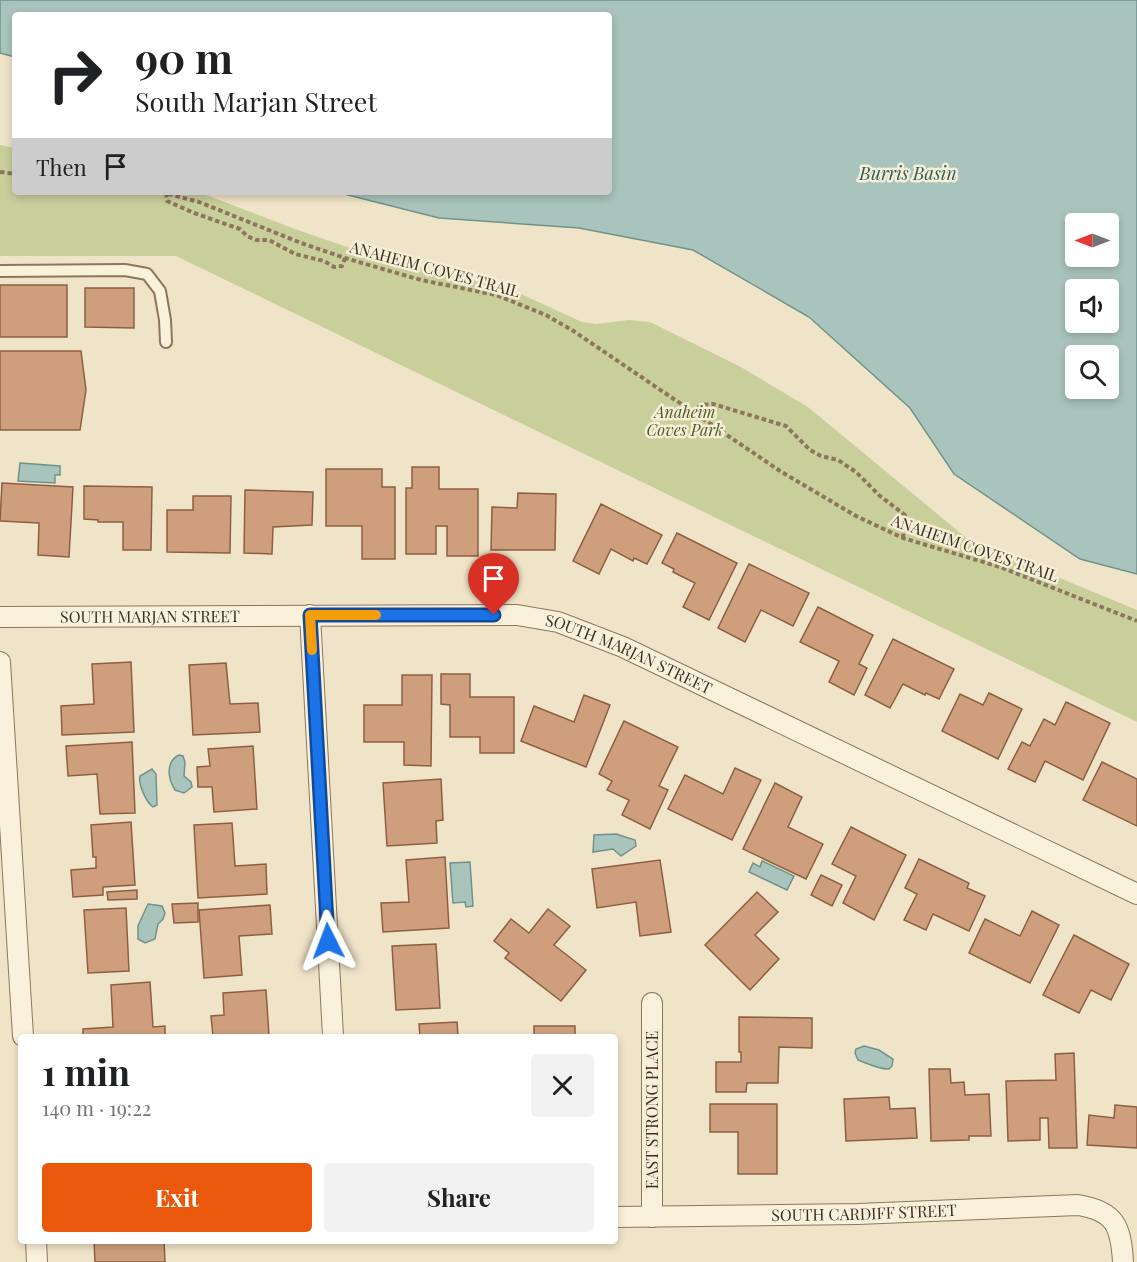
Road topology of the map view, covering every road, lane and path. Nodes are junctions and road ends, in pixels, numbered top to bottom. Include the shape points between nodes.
1 (165, 195) edge
2 (174, 195) edge
3 (345, 258) junction
4 (0, 271) edge
5 (166, 342) dead end
6 (691, 412) junction
7 (903, 538) junction
8 (310, 615) junction
9 (0, 617) edge
10 (1137, 621) edge
11 (0, 662) edge
12 (1137, 894) edge
13 (652, 1004) dead end
14 (23, 1034) edge
15 (333, 1034) edge
16 (618, 1217) edge
17 (652, 1217) junction
18 (36, 1244) edge
19 (37, 1262) edge
20 (1123, 1262) edge

1 - 3 path via 167,201 295,254 334,267 342,266
2 - 3 path, ANAHEIM COVES TRAIL
3 - 6 path, ANAHEIM COVES TRAIL via 421,280 496,295 546,315
4 - 5 lane via 125,270 147,274 160,291
6 - 7 path, ANAHEIM COVES TRAIL via 821,497
6 - 7 path via 713,404 786,426 810,450 838,460 856,472 905,515
7 - 10 path, ANAHEIM COVES TRAIL via 1000,567
8 - 9 street, SOUTH MARJAN STREET
8 - 12 street, SOUTH MARJAN STREET via 517,615 576,628
8 - 15 street
11 - 14 street
13 - 17 street, EAST STRONG PLACE
16 - 17 street, SOUTH CARDIFF STREET
17 - 20 street, SOUTH CARDIFF STREET via 858,1214 1061,1204 1092,1207 1110,1216 1120,1234
18 - 19 street

